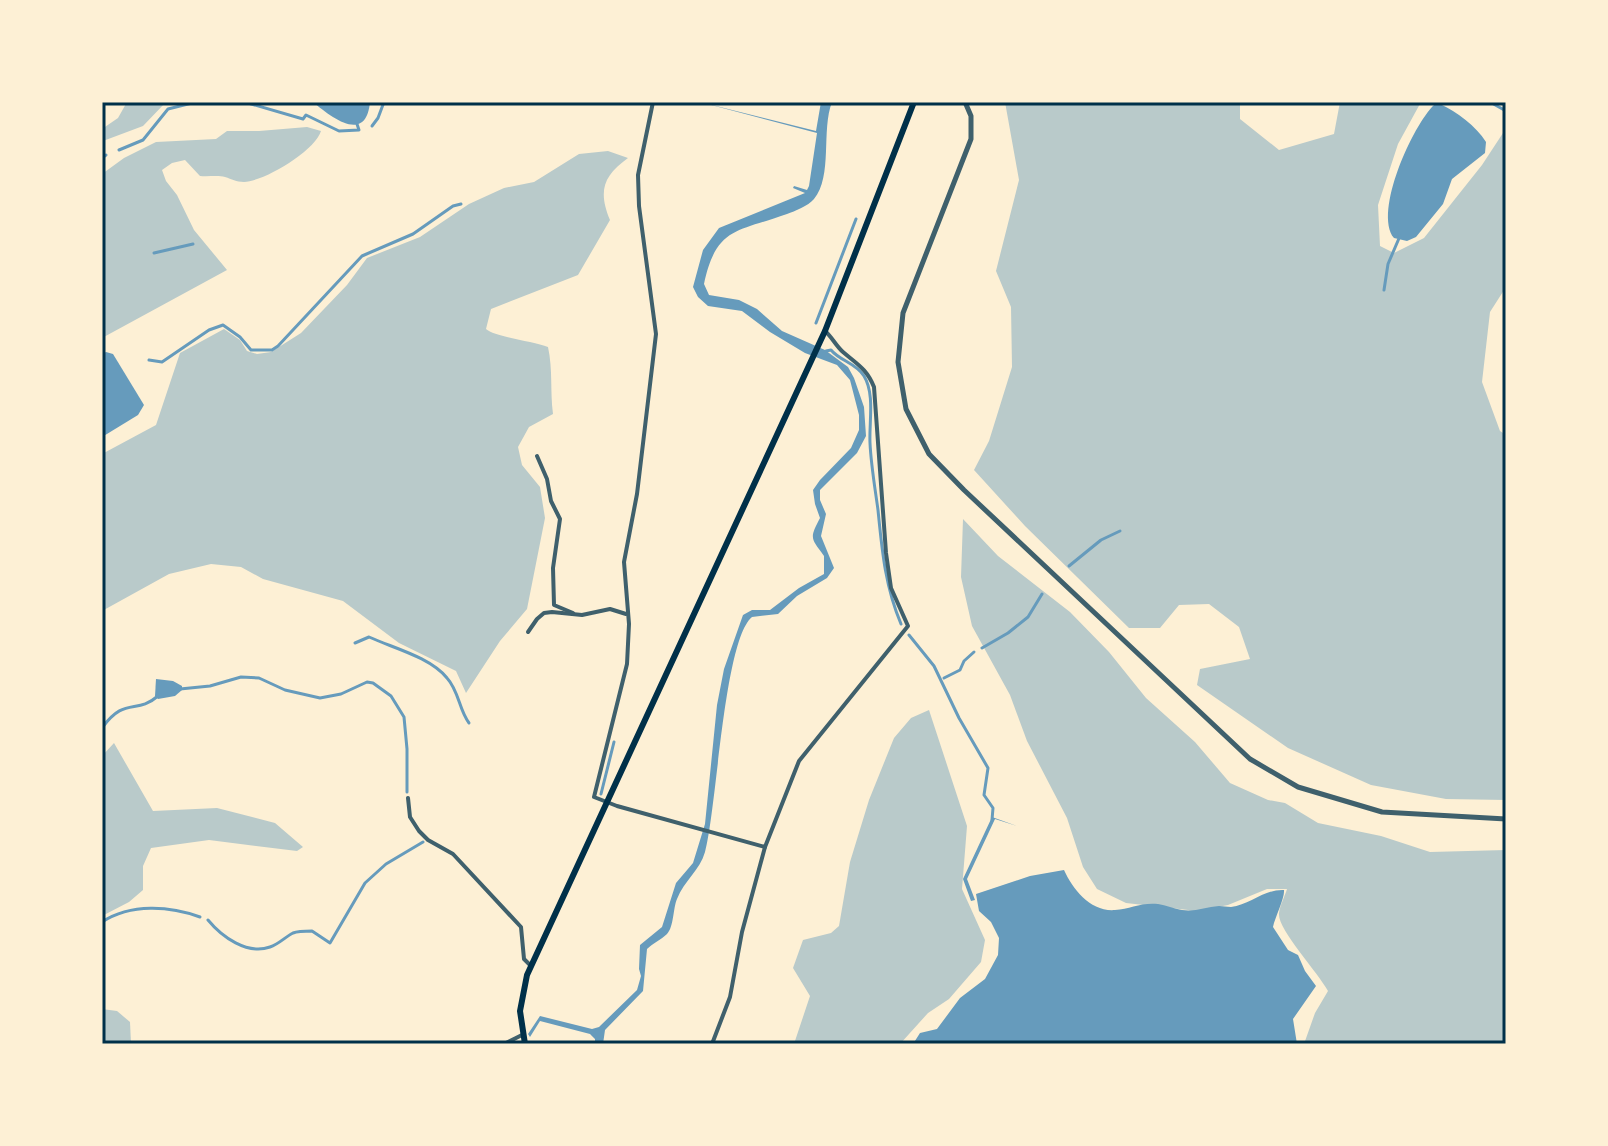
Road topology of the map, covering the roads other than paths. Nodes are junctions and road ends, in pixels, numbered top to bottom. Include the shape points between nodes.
1 (653, 102) edge
2 (914, 102) edge
3 (965, 102) edge
4 (825, 331) junction
5 (537, 456) dead end
6 (573, 613) junction
7 (628, 615) junction
8 (528, 632) dead end
9 (408, 798) dead end
10 (608, 802) junction
11 (1506, 819) edge
12 (428, 840) junction
13 (765, 847) junction
14 (423, 849) dead end
15 (531, 966) junction
16 (522, 1035) junction
17 (504, 1044) edge
18 (525, 1044) edge
19 (712, 1044) edge

1 - 7 street via 638,175 656,334 624,562
2 - 4 main road
3 - 11 street via 971,139 903,313 898,362 906,409 929,454 1250,759 1298,787 1382,812
4 - 10 main road
4 - 13 street via 868,372 874,387 889,576 908,626 803,753
5 - 6 street via 560,519 552,600
6 - 7 street via 610,609
6 - 8 street via 544,613
7 - 10 street via 626,667 594,797
9 - 12 street via 410,817
10 - 13 street
10 - 15 main road
12 - 14 street
12 - 15 street via 453,854 521,927 524,959
13 - 19 street via 730,997
15 - 16 main road via 522,995
16 - 17 street
16 - 18 main road

